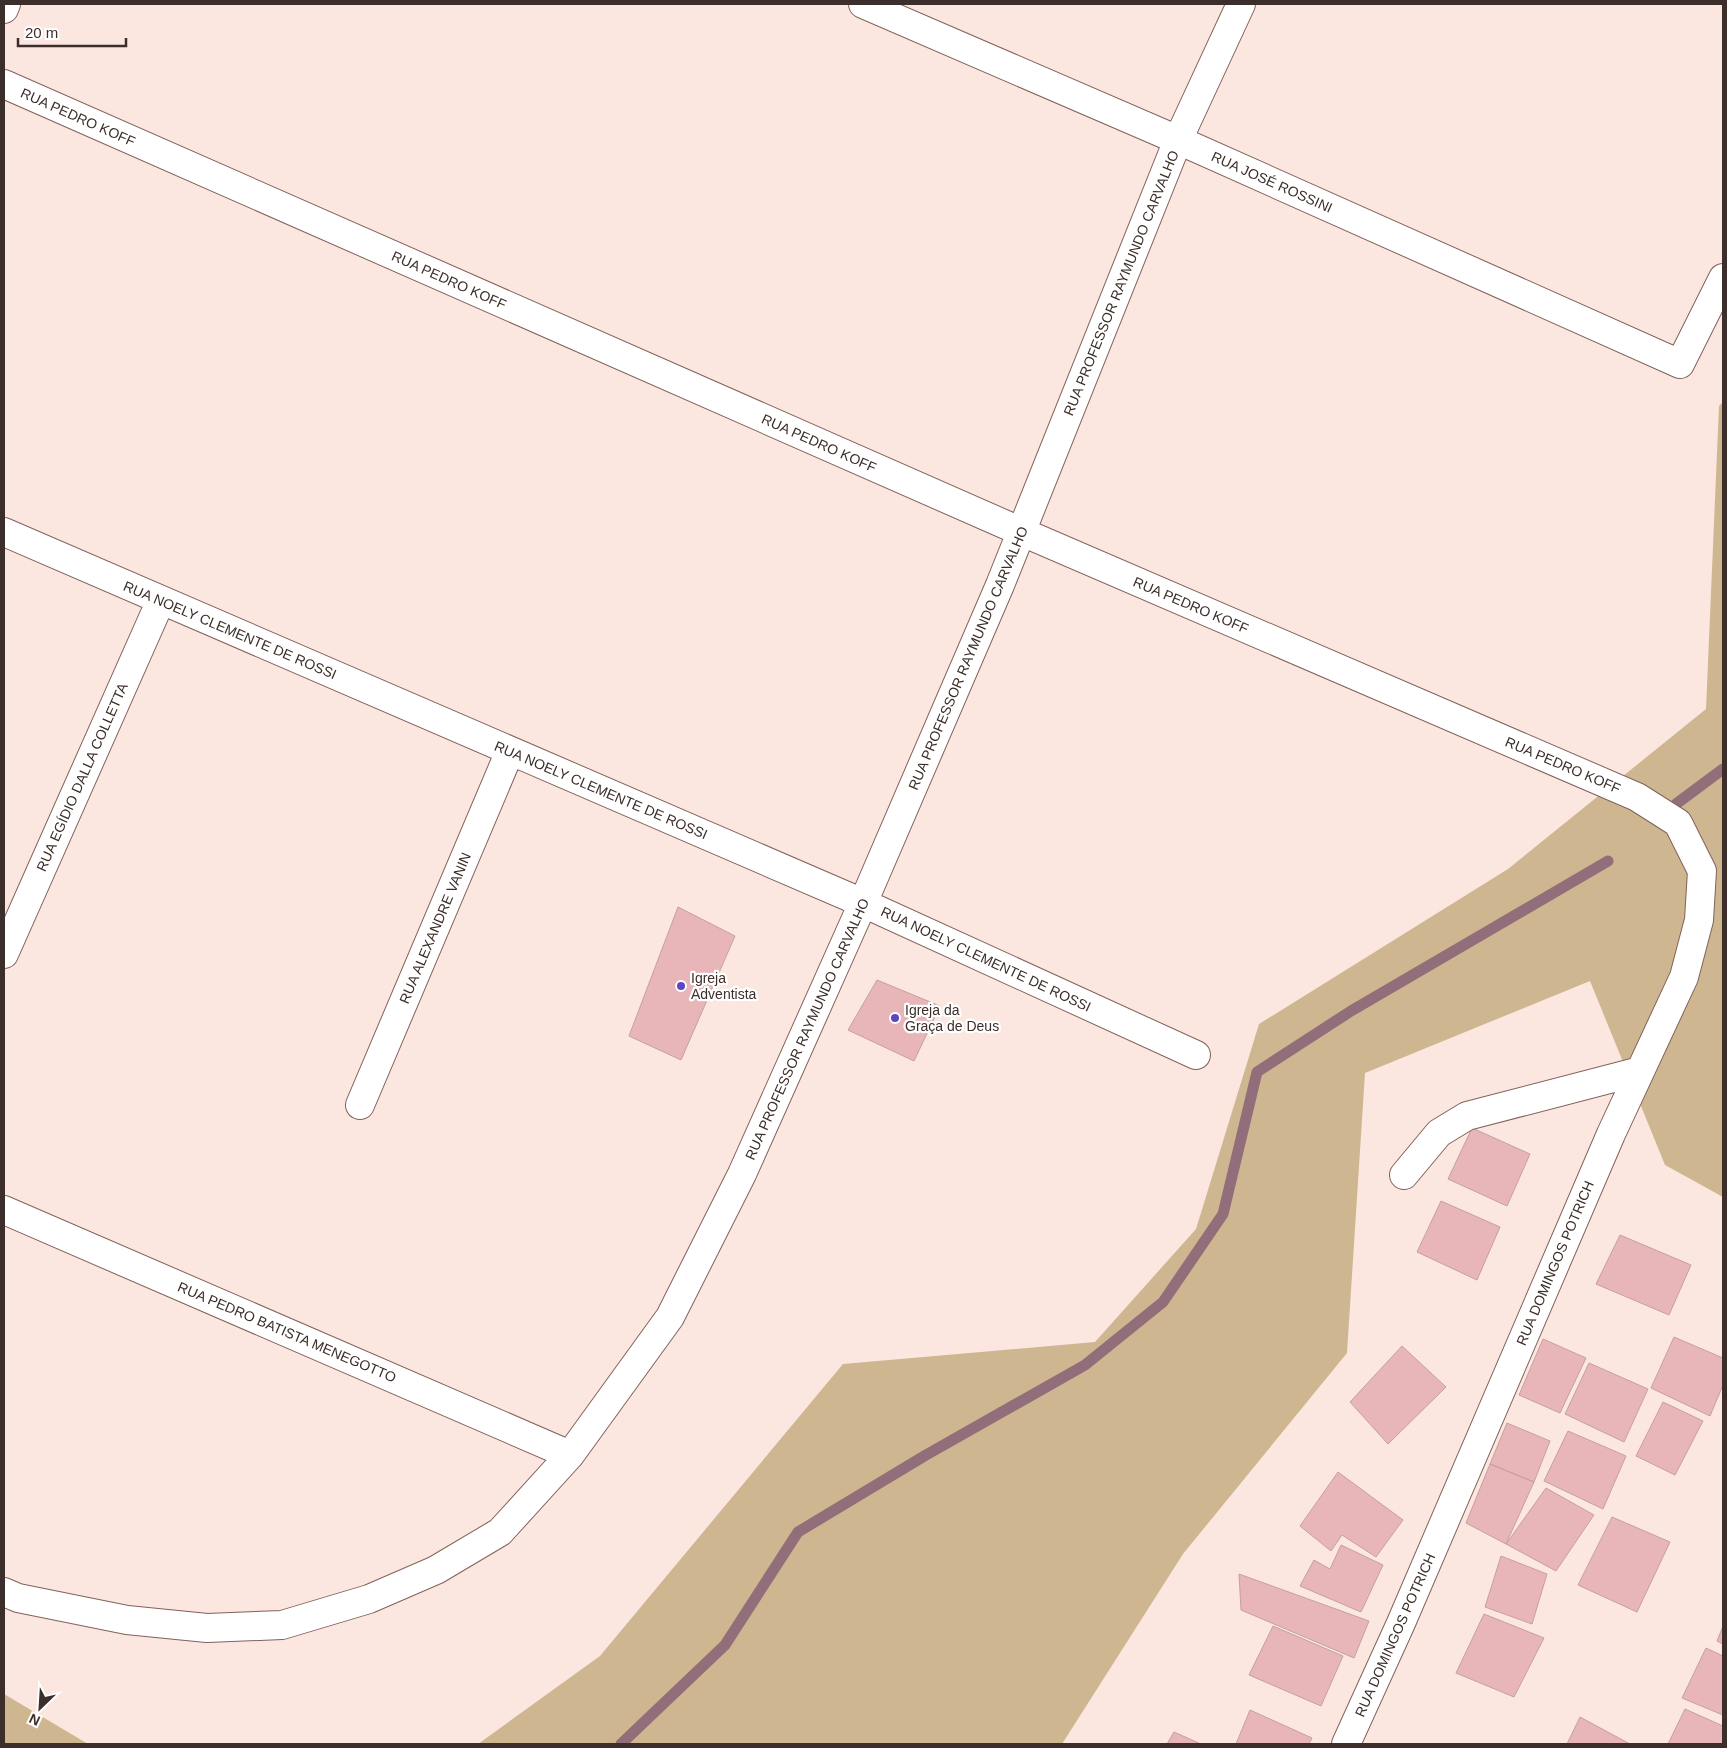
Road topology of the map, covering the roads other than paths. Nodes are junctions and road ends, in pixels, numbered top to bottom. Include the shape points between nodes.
1 (6, 4) edge
2 (863, 4) edge
3 (1241, 4) edge
4 (4, 8) edge
5 (4, 84) edge
6 (1178, 140) junction
7 (1723, 278) edge
8 (4, 532) edge
9 (1022, 532) junction
10 (161, 600) junction
11 (510, 751) junction
12 (1637, 797) joint
13 (863, 903) junction
14 (4, 954) edge
15 (1196, 1055) dead end
16 (1640, 1071) junction
17 (360, 1105) dead end
18 (1404, 1175) dead end
19 (4, 1210) edge
20 (570, 1455) junction
21 (4, 1592) edge
22 (1346, 1744) edge

1 - 4 street
2 - 6 street, RUA JOSÉ ROSSINI
3 - 6 street, RUA PROFESSOR RAYMUNDO CARVALHO
5 - 9 street, RUA PEDRO KOFF
6 - 7 street, RUA JOSÉ ROSSINI via 1680,364
6 - 9 street, RUA PROFESSOR RAYMUNDO CARVALHO
8 - 10 street, RUA NOELY CLEMENTE DE ROSSI
9 - 12 street, RUA PEDRO KOFF
9 - 13 street, RUA PROFESSOR RAYMUNDO CARVALHO
10 - 11 street, RUA NOELY CLEMENTE DE ROSSI
10 - 14 street, RUA EGÍDIO DALLA COLLETTA
11 - 13 street, RUA NOELY CLEMENTE DE ROSSI
11 - 17 street, RUA ALEXANDRE VANIN
12 - 16 street, RUA DOMINGOS POTRICH via 1678,823 1702,871 1699,920 1684,977
13 - 15 street, RUA NOELY CLEMENTE DE ROSSI
13 - 20 street, RUA PROFESSOR RAYMUNDO CARVALHO via 742,1174 670,1317
16 - 18 street via 1467,1116 1439,1133
16 - 22 street, RUA DOMINGOS POTRICH
19 - 20 street, RUA PEDRO BATISTA MENEGOTTO
20 - 21 street, RUA PROFESSOR RAYMUNDO CARVALHO via 492,1537 436,1570 369,1599 282,1625 207,1628 127,1620 18,1598

